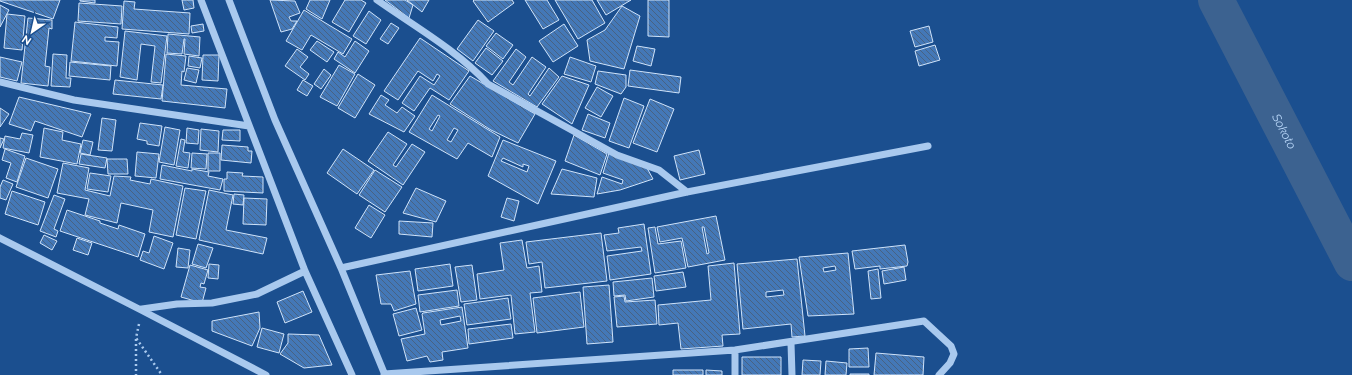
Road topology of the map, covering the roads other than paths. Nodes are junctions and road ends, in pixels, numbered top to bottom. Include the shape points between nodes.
1 (201, 0) edge
2 (229, 0) edge
3 (377, 0) edge
4 (0, 82) edge
5 (249, 126) junction
6 (928, 146) dead end
7 (687, 192) junction
8 (0, 238) edge
9 (341, 268) junction
10 (305, 271) junction
11 (142, 310) junction
12 (791, 343) junction
13 (735, 350) junction
14 (257, 369) junction
15 (384, 374) edge
16 (266, 375) edge
17 (274, 375) edge
18 (352, 375) edge
19 (735, 375) edge
20 (792, 375) edge
21 (939, 375) edge

1 - 5 street
2 - 9 street via 274,120
3 - 7 street via 450,51 488,84 617,155 658,170
4 - 5 street via 74,100
5 - 10 street
6 - 7 street
7 - 9 street
8 - 11 street
9 - 15 street
10 - 11 street via 257,294 212,303 177,304
10 - 18 street
11 - 14 street
12 - 13 street
12 - 20 street
12 - 21 street via 924,321 951,346 954,354 950,364
13 - 15 street
13 - 19 street
14 - 16 street
14 - 17 street

